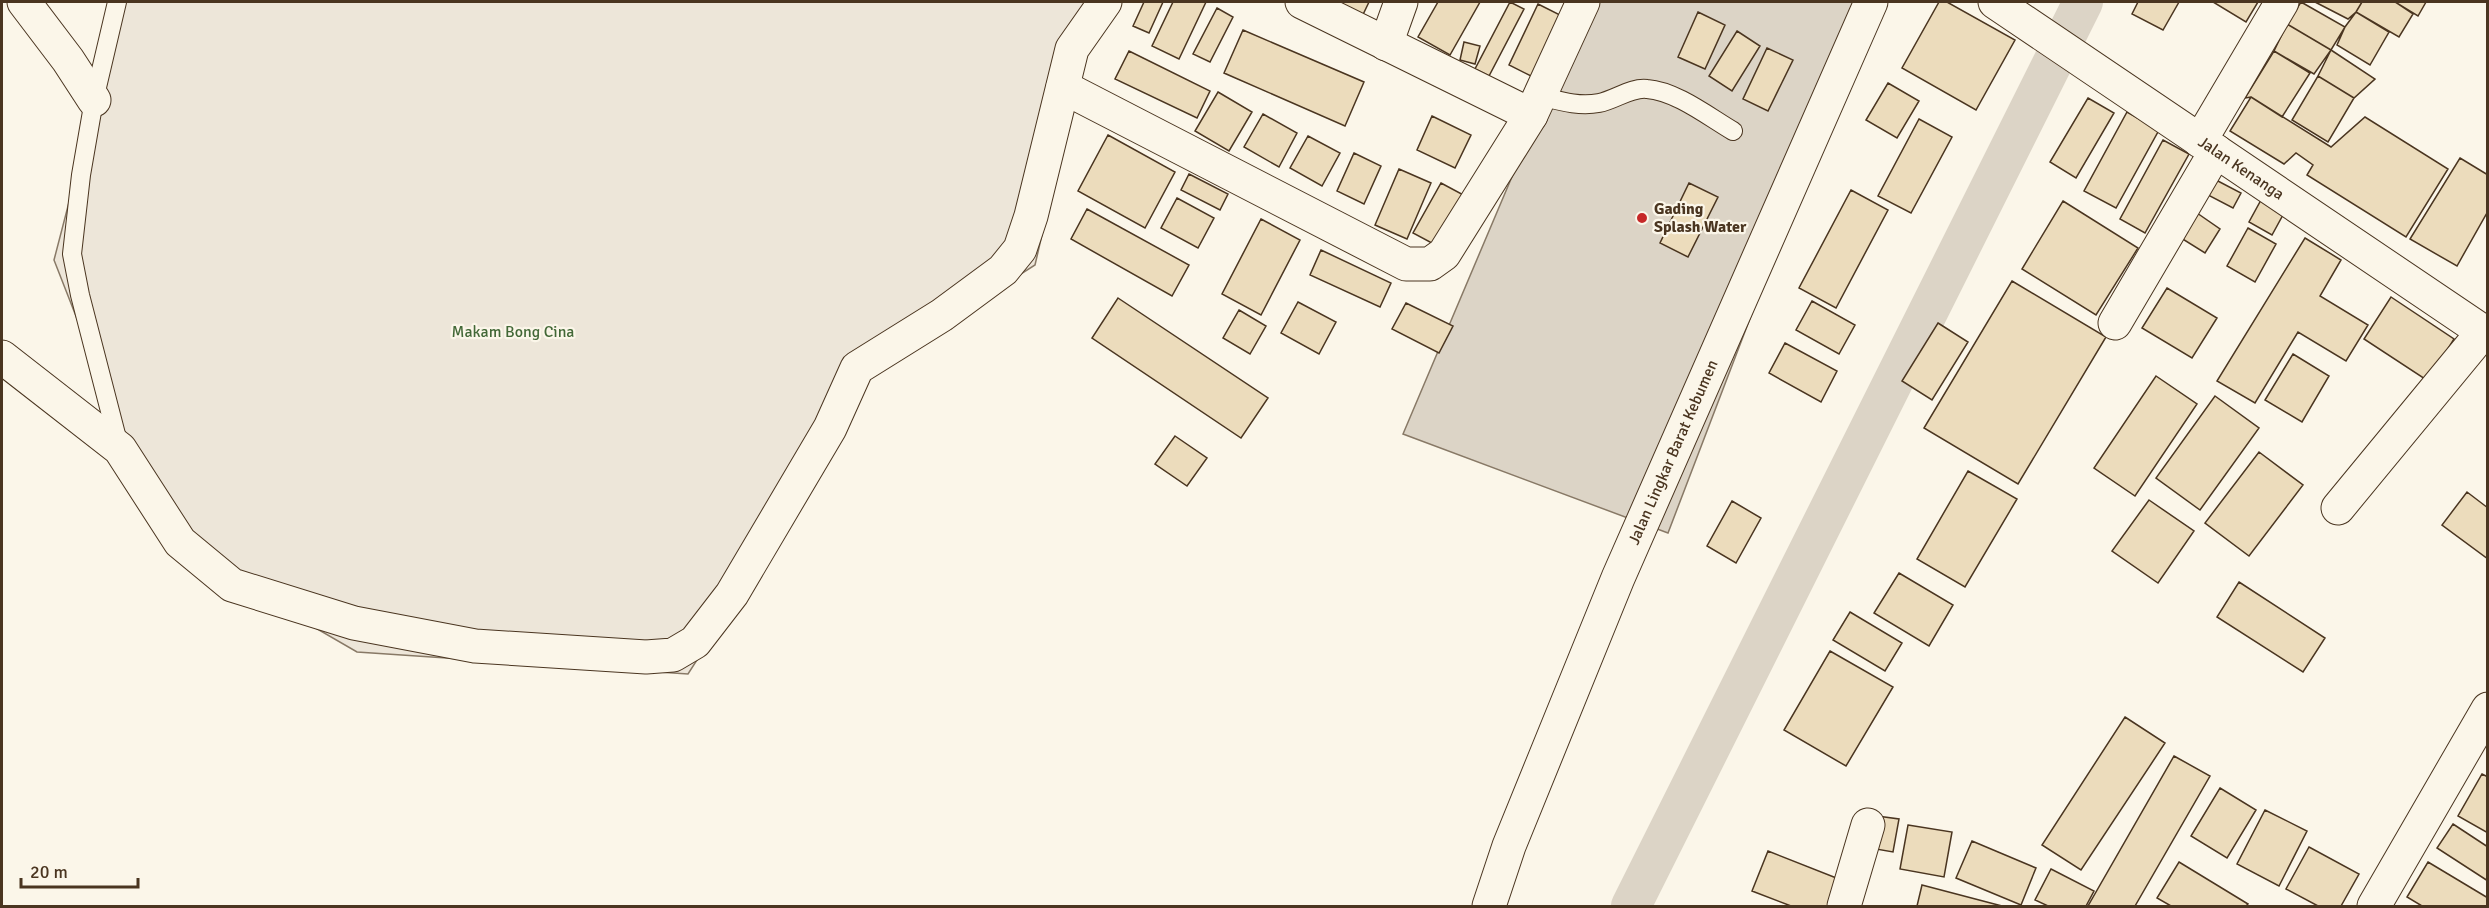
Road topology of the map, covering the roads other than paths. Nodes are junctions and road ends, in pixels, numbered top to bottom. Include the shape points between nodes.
1 (24, 2) edge
2 (117, 2) edge
3 (1105, 2) edge
4 (1302, 2) edge
5 (1401, 2) edge
6 (1583, 2) edge
7 (1871, 2) edge
8 (1995, 2) edge
9 (2282, 2) edge
10 (1386, 44) junction
11 (1063, 87) junction
12 (94, 100) junction
13 (1536, 106) junction
14 (1733, 131) dead end
15 (2208, 146) junction
16 (2115, 323) dead end
17 (2485, 333) edge
18 (2, 357) edge
19 (120, 449) junction
20 (2338, 507) dead end
21 (2484, 721) edge
22 (1868, 825) dead end
23 (1489, 906) edge
24 (1845, 906) edge
25 (2374, 906) edge

1 - 12 street
2 - 12 lane
3 - 11 street via 1072,49
4 - 10 street
5 - 10 street
6 - 13 street
7 - 23 street, Jalan Lingkar Barat Kebumen via 1618,578 1509,846
8 - 15 street, Jalan Kenanga
9 - 15 street
10 - 13 street
11 - 13 street via 1406,264 1430,264 1444,254
11 - 19 street via 1020,249 1002,270 942,315 857,368 830,428 732,594 695,642 673,655 646,657 475,646 354,623 232,585 180,542
12 - 19 lane via 72,254
13 - 14 lane via 1600,102 1647,88 1677,98
15 - 16 street
15 - 17 street, Jalan Kenanga
17 - 20 street
18 - 19 street
21 - 25 street
22 - 24 street

